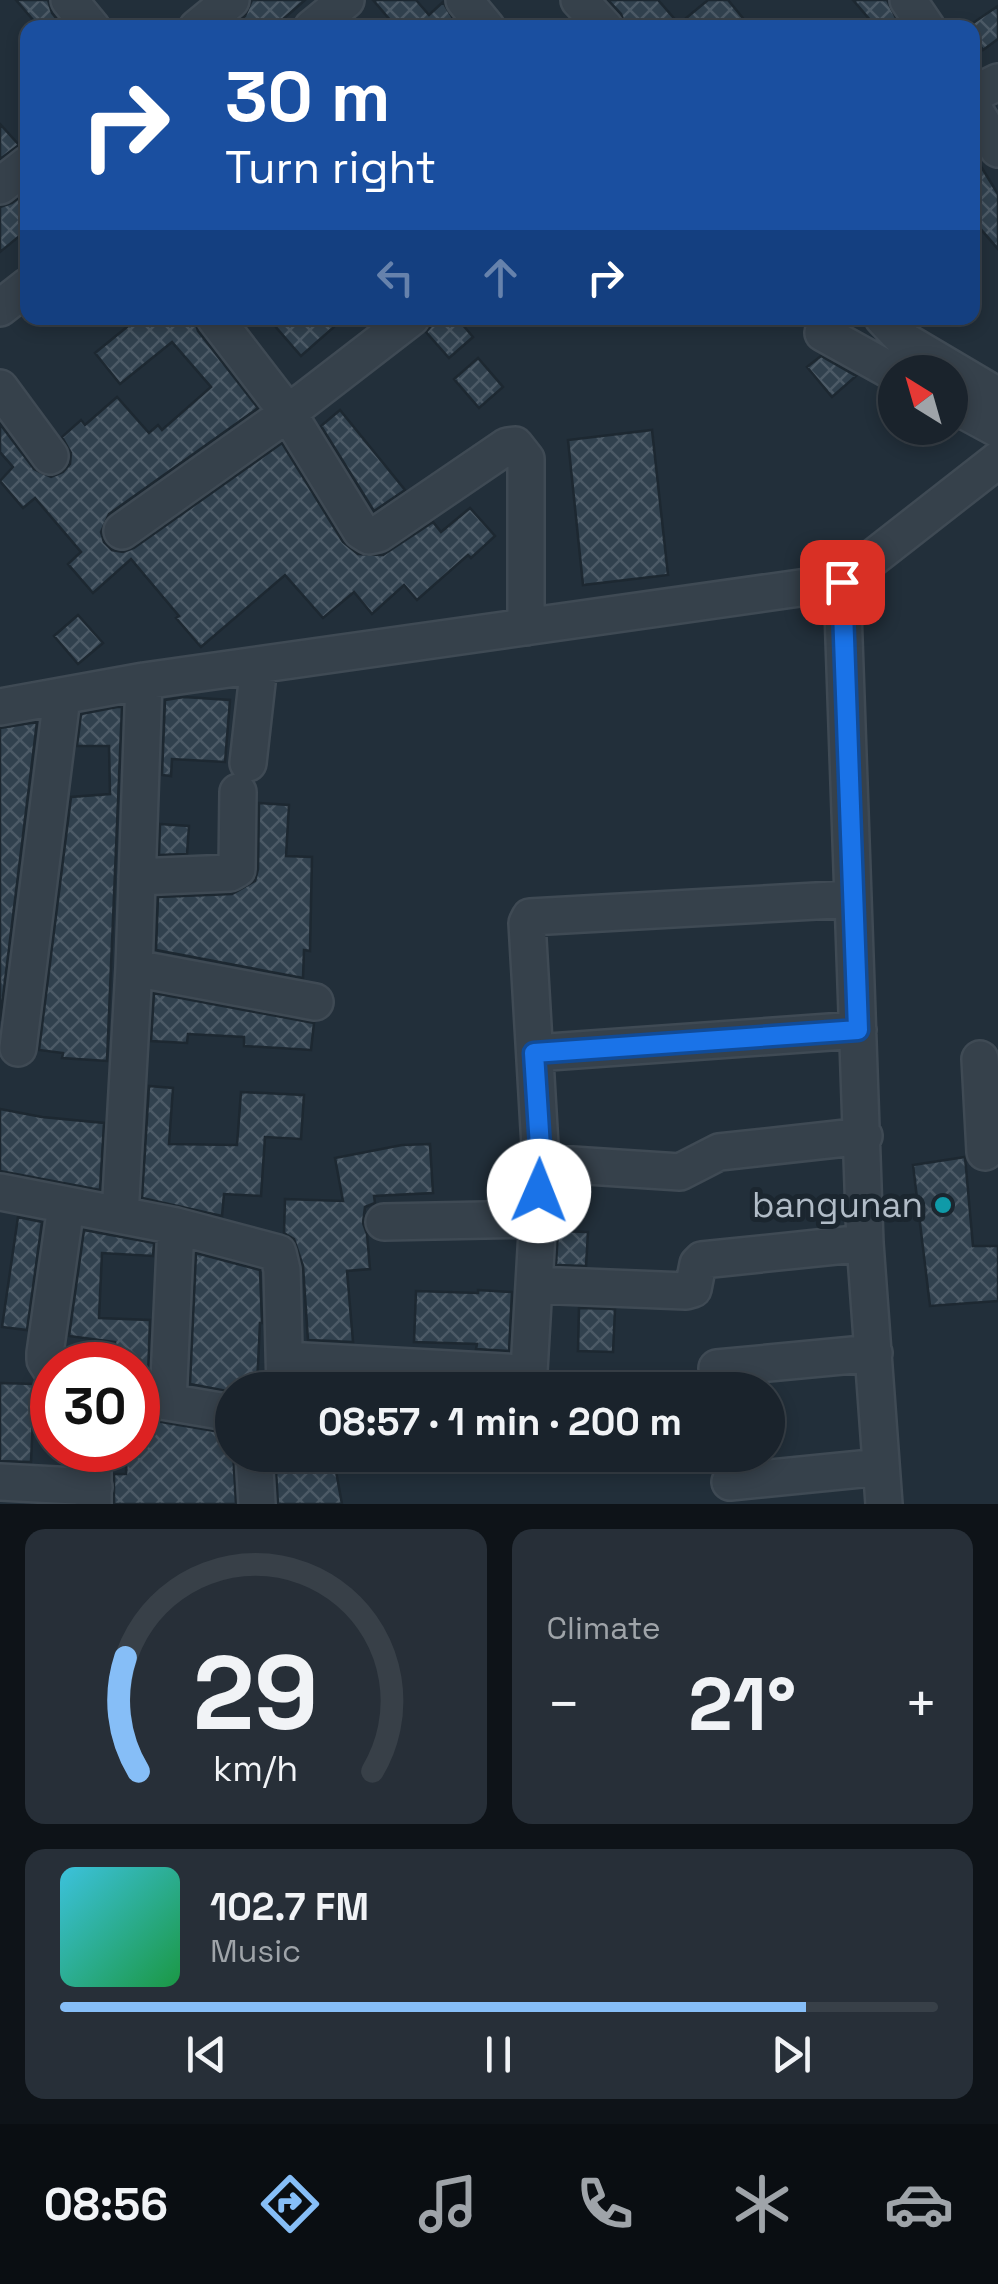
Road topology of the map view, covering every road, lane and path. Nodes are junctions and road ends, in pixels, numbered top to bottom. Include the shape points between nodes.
1 (69, 0) edge
2 (231, 0) edge
3 (346, 0) edge
4 (464, 0) edge
5 (579, 0) edge
6 (85, 20) edge
7 (207, 20) edge
8 (322, 20) edge
9 (480, 20) edge
10 (598, 20) edge
11 (980, 119) edge
12 (998, 149) edge
13 (20, 170) edge
14 (0, 186) edge
15 (20, 292) edge
16 (0, 308) edge
17 (220, 325) edge
18 (402, 325) edge
19 (890, 325) edge
20 (822, 334) dead end
21 (878, 364) edge
22 (0, 388) edge
23 (998, 396) edge
24 (288, 412) junction
25 (968, 413) edge
26 (998, 430) edge
27 (50, 456) dead end
28 (998, 460) edge
29 (122, 531) dead end
30 (842, 582) junction
31 (526, 627) junction
32 (259, 665) junction
33 (144, 681) junction
34 (62, 697) junction
35 (0, 707) edge
36 (136, 877) junction
37 (852, 899) junction
38 (134, 968) junction
39 (315, 1002) dead end
40 (858, 1030) junction
41 (18, 1048) dead end
42 (534, 1053) junction
43 (980, 1059) dead end
44 (989, 1105) edge
45 (864, 1136) junction
46 (985, 1152) dead end
47 (541, 1163) junction
48 (0, 1192) edge
49 (66, 1206) junction
50 (120, 1215) junction
51 (536, 1218) junction
52 (384, 1222) dead end
53 (176, 1226) junction
54 (865, 1243) junction
55 (534, 1285) junction
56 (46, 1342) edge
57 (160, 1347) edge
58 (874, 1354) junction
59 (717, 1368) dead end
60 (285, 1372) edge
61 (526, 1372) edge
62 (160, 1401) edge
63 (215, 1409) edge
64 (882, 1468) junction
65 (255, 1472) edge
66 (0, 1482) edge
67 (730, 1482) dead end
68 (93, 1496) edge
69 (257, 1504) edge
70 (884, 1504) edge

1 - 6 street
2 - 7 street
3 - 8 street
4 - 9 street
5 - 10 street
11 - 12 street
13 - 14 street
15 - 16 street
17 - 24 street
18 - 24 street
19 - 23 street
20 - 21 street
22 - 27 street
24 - 29 street
24 - 31 street via 369,536 516,444 526,459
25 - 26 street
28 - 30 street
30 - 31 street
30 - 37 street
31 - 32 street
32 - 33 street
32 - 36 street via 237,869
33 - 34 street
33 - 36 street
34 - 35 street
34 - 41 street
36 - 38 street
37 - 40 street
37 - 42 street via 530,916
38 - 39 street
38 - 50 street
40 - 42 street
40 - 45 street
42 - 47 street
43 - 44 street
44 - 46 street
45 - 47 street via 719,1152 680,1172
45 - 54 street
47 - 51 street
48 - 49 street
49 - 50 street
49 - 56 street
50 - 53 street
51 - 52 street
51 - 55 street
53 - 57 street
53 - 60 street via 278,1253
54 - 55 street via 702,1260 693,1290 686,1291
54 - 58 street
55 - 61 street
58 - 59 street
58 - 64 street
62 - 63 street
64 - 67 street
64 - 70 street
65 - 69 street
66 - 68 street

